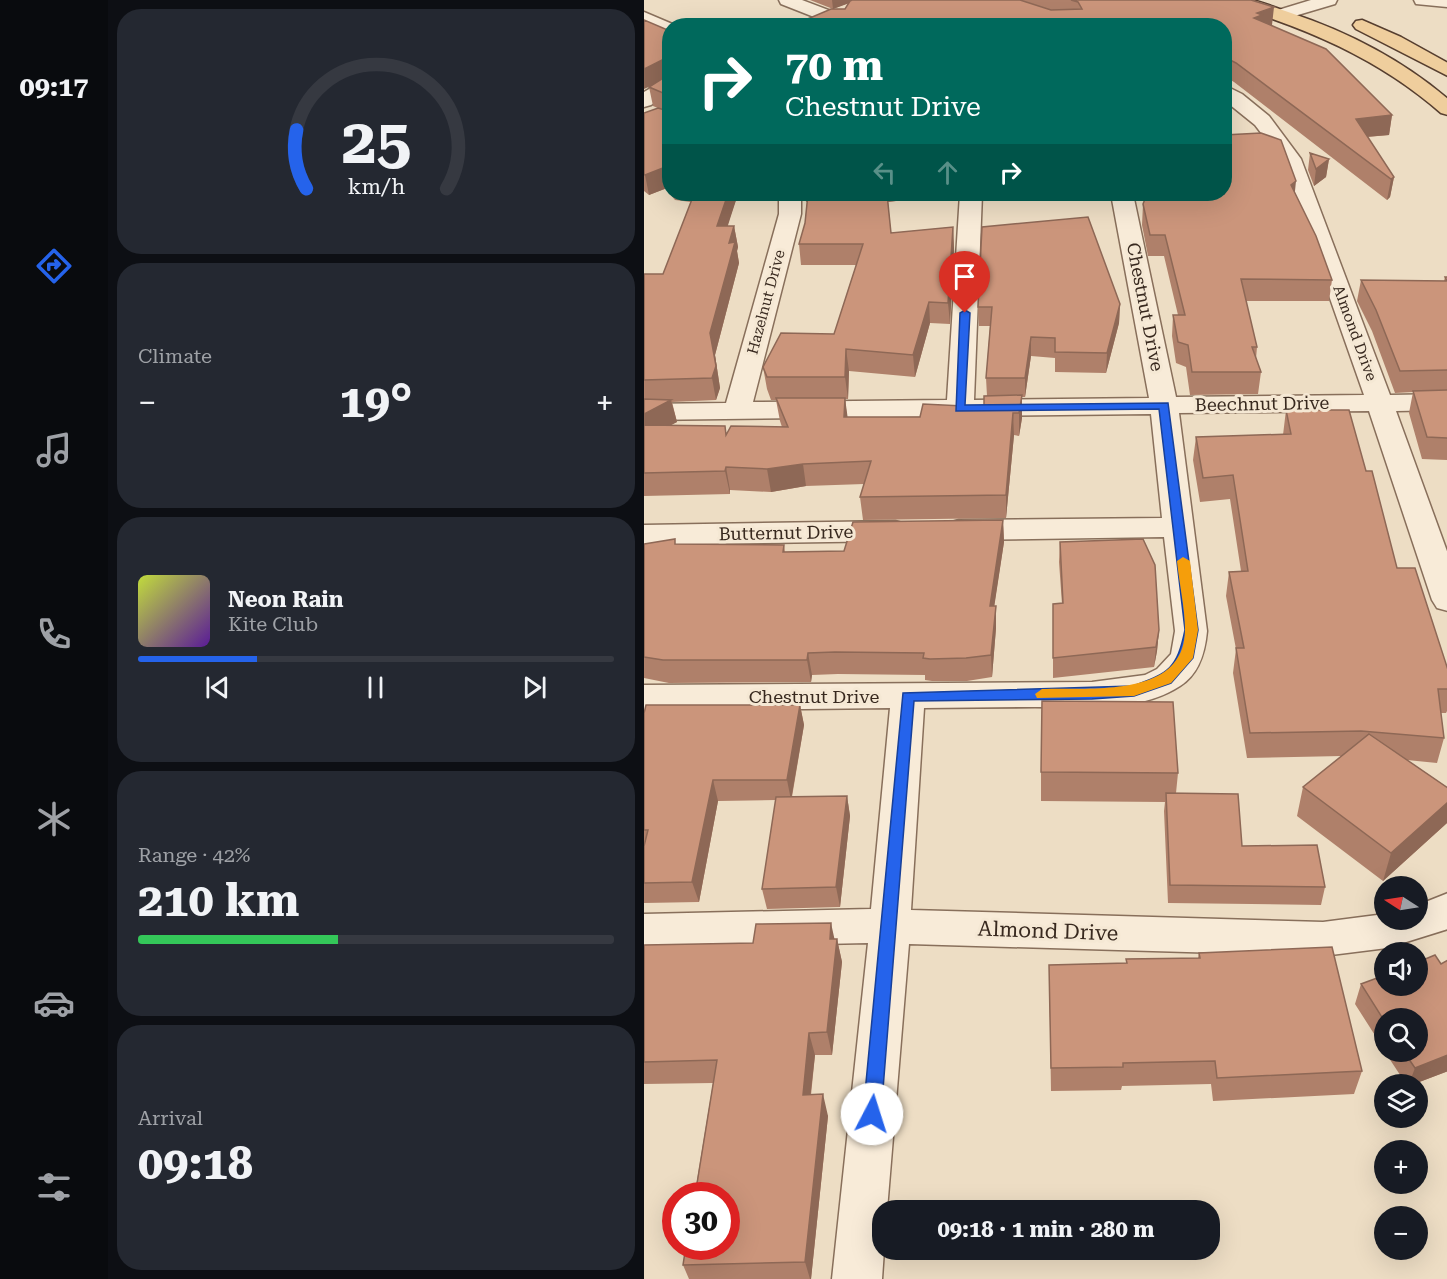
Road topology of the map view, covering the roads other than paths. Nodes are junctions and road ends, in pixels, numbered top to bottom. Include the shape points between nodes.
1 (787, 0) edge
2 (1233, 0) edge
3 (1422, 0) edge
4 (1313, 2) edge
5 (1448, 2) edge
6 (1281, 15) junction
7 (644, 17) edge
8 (832, 17) joint
9 (853, 18) edge
10 (662, 25) edge
11 (1448, 71) edge
12 (662, 92) edge
13 (1232, 97) edge
14 (647, 109) edge
15 (1448, 109) edge
16 (790, 201) edge
17 (971, 201) edge
18 (1123, 201) edge
19 (1448, 402) edge
20 (1380, 403) junction
21 (1164, 405) junction
22 (960, 408) junction
23 (737, 411) junction
24 (644, 412) edge
25 (1179, 527) junction
26 (644, 535) edge
27 (1448, 600) edge
28 (908, 696) junction
29 (644, 698) edge
30 (1448, 909) edge
31 (890, 926) junction
32 (644, 931) edge
33 (857, 1279) edge

1 - 8 street
2 - 6 main road
3 - 5 street
4 - 6 street
4 - 11 main road
6 - 15 main road via 1351,43 1395,67
7 - 10 street
8 - 9 street
12 - 14 street
13 - 20 street, Almond Drive via 1260,117 1291,159
16 - 23 street, Hazelnut Drive via 790,214
17 - 22 street
18 - 21 street, Chestnut Drive
19 - 20 street, Beechnut Drive
20 - 21 street, Beechnut Drive
20 - 27 street, Almond Drive
21 - 22 street, Beechnut Drive
21 - 25 street, Chestnut Drive
22 - 23 street, Beechnut Drive
23 - 24 street, Beechnut Drive
25 - 26 street, Butternut Drive
25 - 28 street, Chestnut Drive via 1192,630 1186,658 1166,679 1134,691 1092,694
28 - 29 street, Chestnut Drive
28 - 31 street
30 - 31 street, Almond Drive via 1428,921 1379,933 1323,939
31 - 32 street, Almond Drive
31 - 33 street

